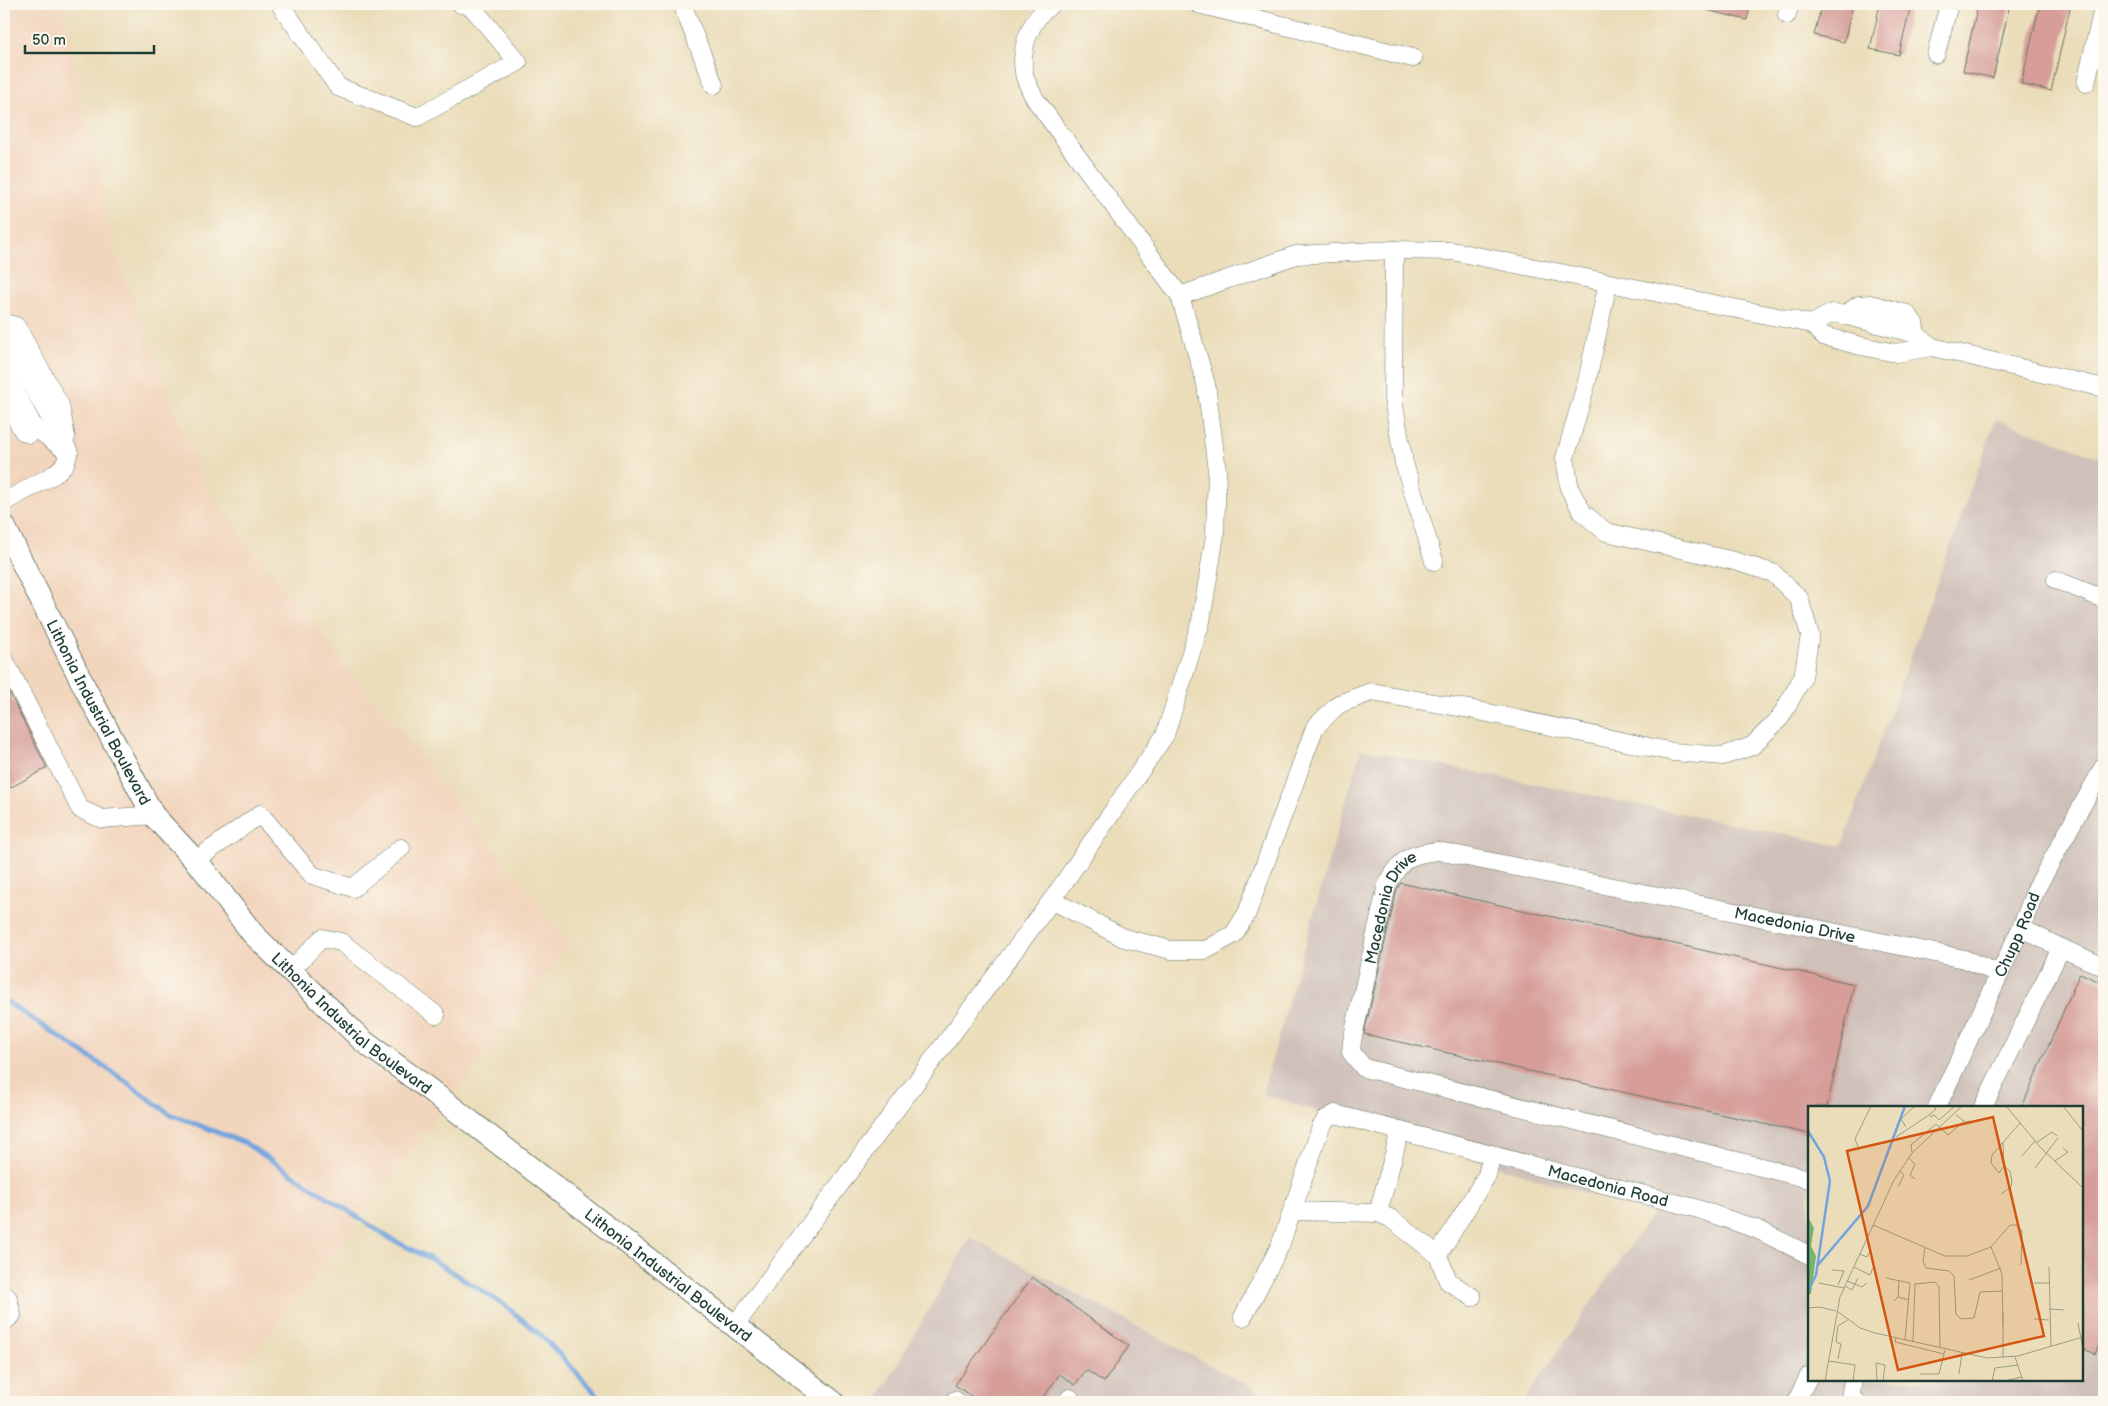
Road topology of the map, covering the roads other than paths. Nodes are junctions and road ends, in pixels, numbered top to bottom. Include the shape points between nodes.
1 (280, 4) edge
2 (468, 4) edge
3 (682, 4) edge
4 (1052, 4) edge
5 (1198, 4) edge
6 (1949, 4) edge
7 (2104, 4) edge
8 (1936, 54) dead end
9 (1413, 58) dead end
10 (2086, 83) dead end
11 (714, 85) dead end
12 (1394, 250) junction
13 (1608, 283) junction
14 (1180, 296) junction
15 (1844, 314) junction
16 (1866, 320) junction
17 (1812, 324) junction
18 (8, 328) edge
19 (1916, 334) junction
20 (1861, 346) junction
21 (1932, 347) junction
22 (4, 370) edge
23 (2104, 388) edge
24 (4, 399) edge
25 (68, 452) junction
26 (4, 502) edge
27 (4, 526) edge
28 (1434, 561) dead end
29 (2056, 580) dead end
30 (2104, 599) edge
31 (4, 659) edge
32 (2102, 777) edge
33 (153, 815) junction
34 (401, 848) dead end
35 (196, 860) junction
36 (1052, 900) junction
37 (2022, 928) junction
38 (2061, 948) junction
39 (2104, 967) edge
40 (291, 970) junction
41 (2000, 974) junction
42 (436, 1015) dead end
43 (1937, 1106) edge
44 (1983, 1106) edge
45 (1400, 1131) junction
46 (1492, 1154) junction
47 (1808, 1179) edge
48 (1292, 1211) junction
49 (1378, 1213) junction
50 (1438, 1255) junction
51 (1808, 1255) edge
52 (4, 1296) edge
53 (1472, 1297) dead end
54 (1242, 1317) dead end
55 (4, 1322) edge
56 (735, 1325) junction
57 (1808, 1378) edge
58 (1852, 1381) edge
59 (1852, 1401) edge
60 (833, 1402) edge
61 (1796, 1402) edge

1 - 2 street via 338,87 417,117 518,62
3 - 11 street
4 - 14 street via 1039,13 1024,41 1024,74 1035,98
5 - 9 street
6 - 8 street
7 - 10 street
12 - 13 street via 1452,251
12 - 14 street via 1296,255
12 - 28 street via 1393,399 1404,463
13 - 17 street
13 - 36 street via 1587,381 1565,458 1570,490 1583,513 1606,532 1773,573 1799,598 1810,635 1802,677 1780,718 1752,746 1723,756 1673,752 1462,707 1371,692 1339,704 1315,727 1247,913 1234,934 1206,950 1171,950 1124,938
14 - 36 street via 1206,384 1217,470 1215,535 1201,621 1165,735
15 - 16 street
15 - 17 street via 1832,313
15 - 19 street via 1859,305 1870,304 1907,314 1914,323
16 - 19 street
16 - 20 street
17 - 20 street via 1823,336
18 - 25 street
18 - 25 street via 29,330 70,400
19 - 21 street
20 - 21 street via 1896,353
21 - 23 street
22 - 25 street via 33,426
24 - 25 street via 23,431
25 - 26 street via 65,464 55,474
27 - 33 main road, Lithonia Industrial Boulevard
29 - 30 street
31 - 33 street via 80,809 102,819
32 - 37 street, Chupp Road via 2036,889
33 - 35 main road, Lithonia Industrial Boulevard
34 - 35 street via 352,888 312,875 260,814
35 - 40 main road, Lithonia Industrial Boulevard via 253,934
36 - 56 street
37 - 38 street
37 - 41 street, Chupp Road
38 - 39 street
38 - 44 street
40 - 42 street via 322,938 341,942
40 - 56 main road, Lithonia Industrial Boulevard via 364,1041
41 - 43 street, Chupp Road
41 - 47 street, Macedonia Drive via 1964,960 1438,851 1416,853 1399,866 1387,885 1352,1042 1351,1052 1364,1068
45 - 46 street, Macedonia Road
45 - 48 street, Macedonia Road via 1335,1114 1326,1119
45 - 49 street
46 - 50 street via 1487,1175
46 - 51 street, Macedonia Road via 1695,1208 1756,1229
48 - 49 street
48 - 54 street, Macedonia Road via 1280,1246
49 - 50 street via 1390,1218
50 - 53 street via 1448,1281
52 - 55 street via 8,1298 12,1314
56 - 60 main road, Lithonia Industrial Boulevard
57 - 61 street
58 - 59 street

